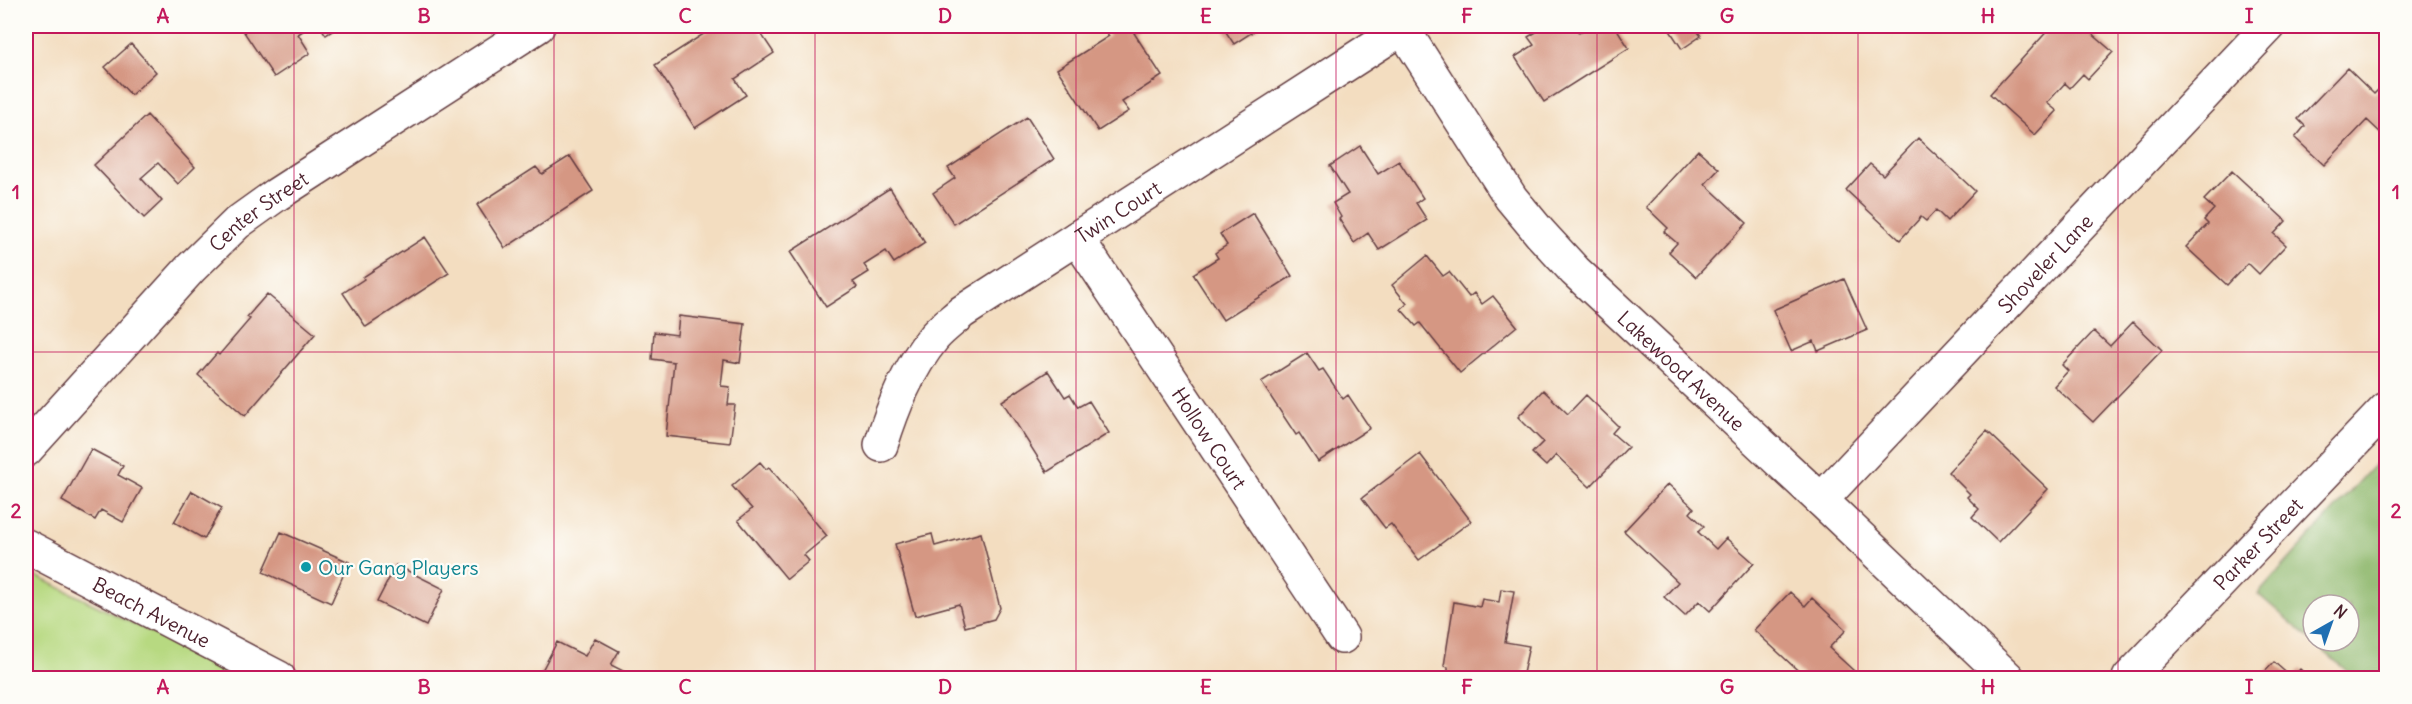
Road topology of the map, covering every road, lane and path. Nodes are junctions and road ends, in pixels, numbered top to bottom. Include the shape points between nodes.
1 (538, 26) edge
2 (1403, 26) edge
3 (2269, 26) edge
4 (1077, 238) junction
5 (2386, 409) edge
6 (881, 445) dead end
7 (26, 450) edge
8 (1821, 500) junction
9 (26, 546) edge
10 (1341, 637) dead end
11 (279, 678) edge
12 (2008, 678) edge
13 (2129, 678) edge

1 - 7 street, Center Street via 237,223 191,268
2 - 4 street, Twin Court
2 - 8 street, Lakewood Avenue via 1512,198 1540,233 1575,271
3 - 8 street, Shoveler Lane
4 - 6 street, Twin Court via 962,312 935,336 895,402
4 - 10 street, Hollow Court
5 - 13 street, Parker Street
8 - 12 street, Lakewood Avenue
9 - 11 street, Beach Avenue

